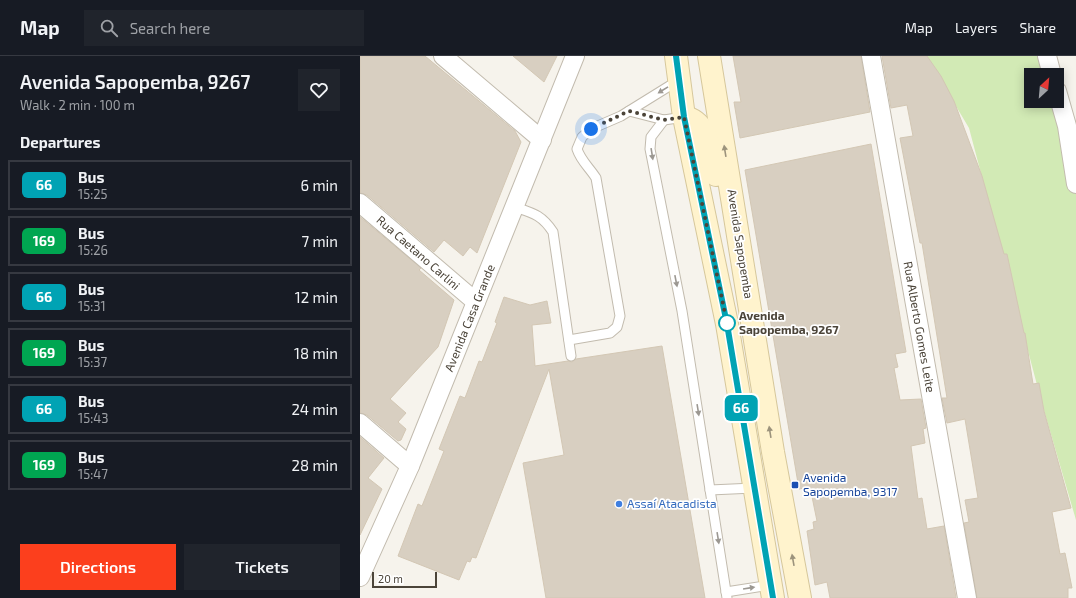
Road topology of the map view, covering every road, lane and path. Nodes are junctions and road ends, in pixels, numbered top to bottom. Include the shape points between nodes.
1 (444, 56) edge
2 (575, 56) edge
3 (676, 56) edge
4 (709, 56) edge
5 (871, 56) edge
6 (1047, 56) edge
7 (1050, 68) edge
8 (679, 80) junction
9 (1062, 108) edge
10 (629, 111) junction
11 (674, 118) junction
12 (542, 140) junction
13 (1076, 184) edge
14 (360, 203) edge
15 (515, 207) junction
16 (741, 252) junction
17 (476, 302) junction
18 (569, 340) junction
19 (571, 356) dead end
20 (360, 423) edge
21 (410, 466) junction
22 (754, 488) junction
23 (710, 490) junction
24 (360, 577) edge
25 (772, 591) edge
26 (727, 595) edge
27 (800, 598) edge
28 (967, 598) edge

1 - 12 street
2 - 12 street, Avenida Casa Grande
3 - 8 main road
16 -> 4 main road, Avenida Sapopemba
5 - 28 street, Rua Alberto Gomes Leite
6 - 7 street
8 -> 10 lane
8 - 11 main road
9 - 13 street
10 - 11 lane
10 - 18 lane via 591,129 582,137 576,149 596,178 620,316 617,327 610,333
11 - 16 main road via 697,121 703,129
11 - 22 main road via 727,324
11 -> 23 lane via 650,137 650,149 682,311
12 - 15 street, Avenida Casa Grande
14 - 17 street, Rua Caetano Carlini
15 - 17 street, Avenida Casa Grande
15 - 18 lane via 545,220 553,232
27 -> 16 main road, Avenida Sapopemba via 773,452
17 - 21 street, Avenida Casa Grande
18 - 19 lane
20 - 21 street
21 - 24 street, Avenida Casa Grande
22 - 23 lane
22 - 25 main road
23 -> 26 lane
26 -> 25 lane

